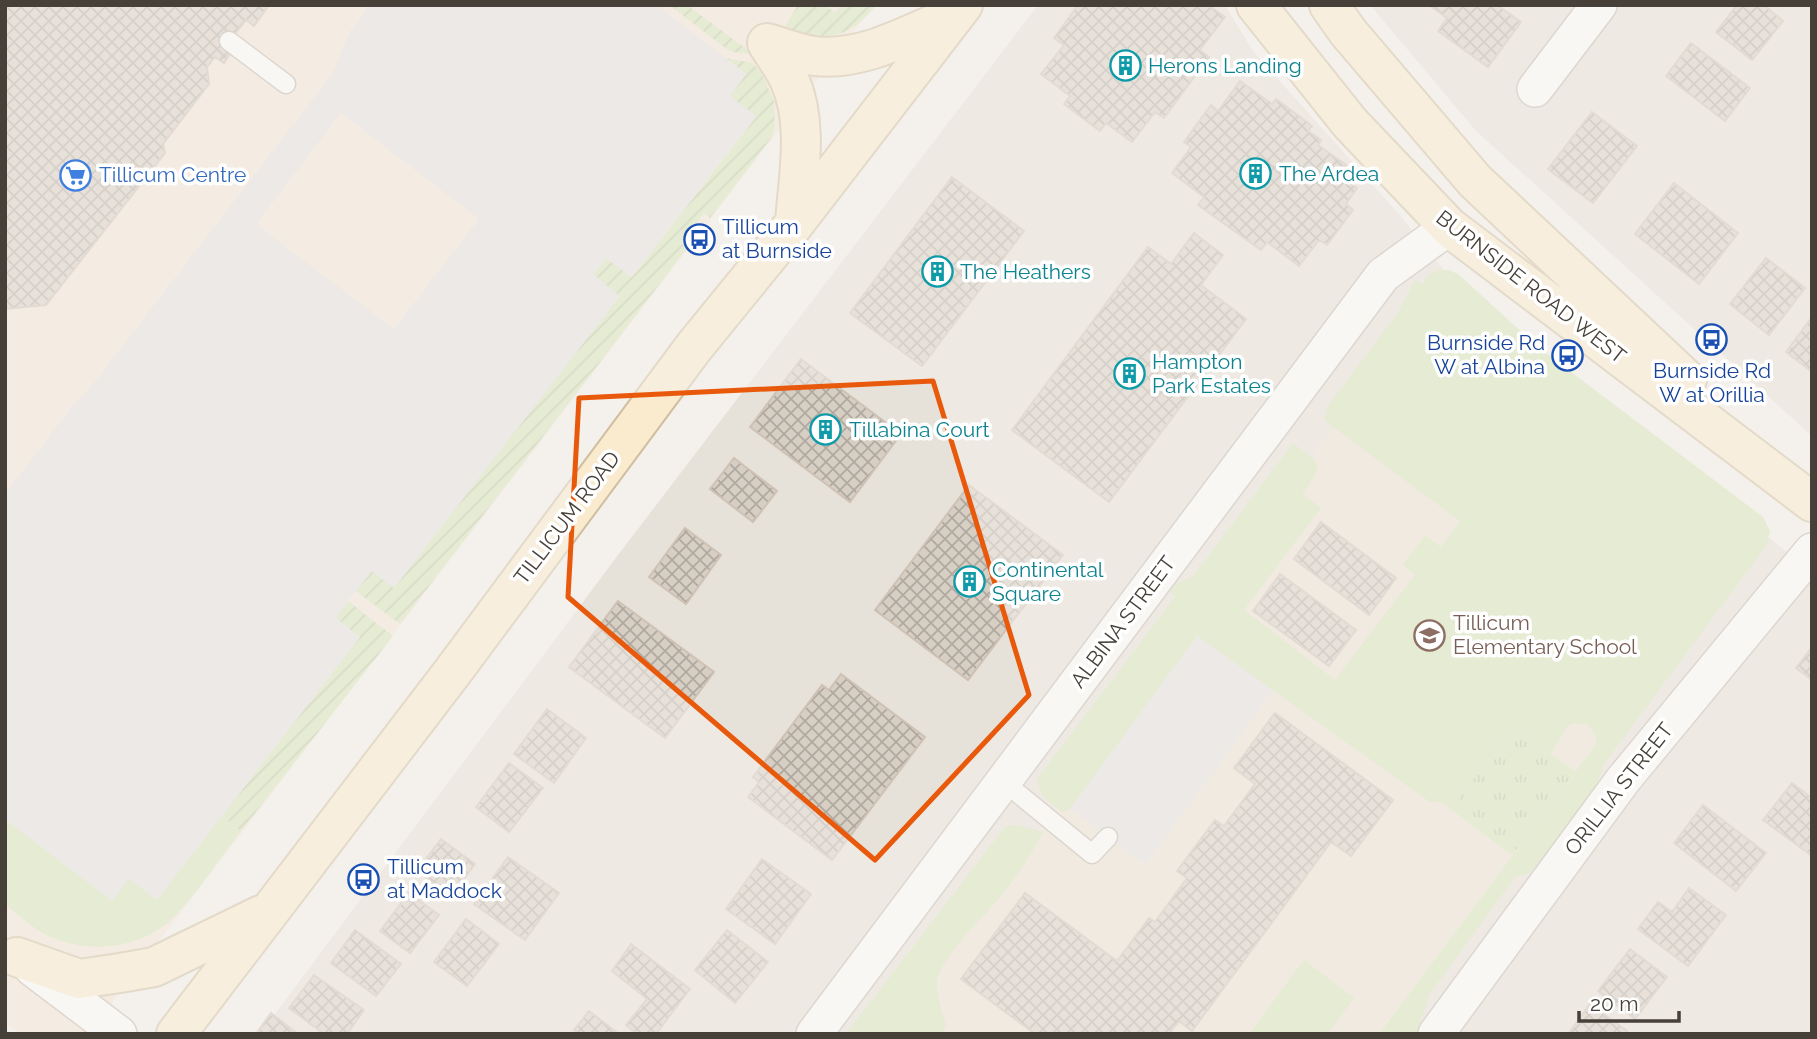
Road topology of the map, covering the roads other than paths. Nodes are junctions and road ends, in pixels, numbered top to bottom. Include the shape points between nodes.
1 (1256, 5) edge
2 (1329, 5) edge
3 (1599, 5) edge
4 (960, 10) edge
5 (229, 41) dead end
6 (286, 84) dead end
7 (1535, 89) dead end
8 (795, 223) junction
9 (1449, 227) junction
10 (1812, 500) edge
11 (1812, 551) edge
12 (1003, 782) junction
13 (1108, 837) dead end
14 (270, 911) junction
15 (11, 952) edge
16 (119, 1034) edge
17 (176, 1034) edge
18 (814, 1034) edge
19 (1436, 1034) edge

1 - 9 main road, BURNSIDE ROAD WEST via 1350,123
2 - 10 main road via 1475,181
3 - 7 street
4 - 8 main road, TILLICUM ROAD
4 - 8 main road via 871,50 843,56 814,56 767,43 790,80 797,108 801,134
5 - 6 lane
8 - 14 main road, TILLICUM ROAD via 694,347
9 - 10 main road, BURNSIDE ROAD WEST
9 - 12 street, ALBINA STREET via 1383,275
11 - 19 street, ORILLIA STREET via 1623,780
12 - 13 lane via 1092,854
12 - 18 street, ALBINA STREET
14 - 15 main road via 154,967 79,979
14 - 17 main road, TILLICUM ROAD
15 - 16 street

